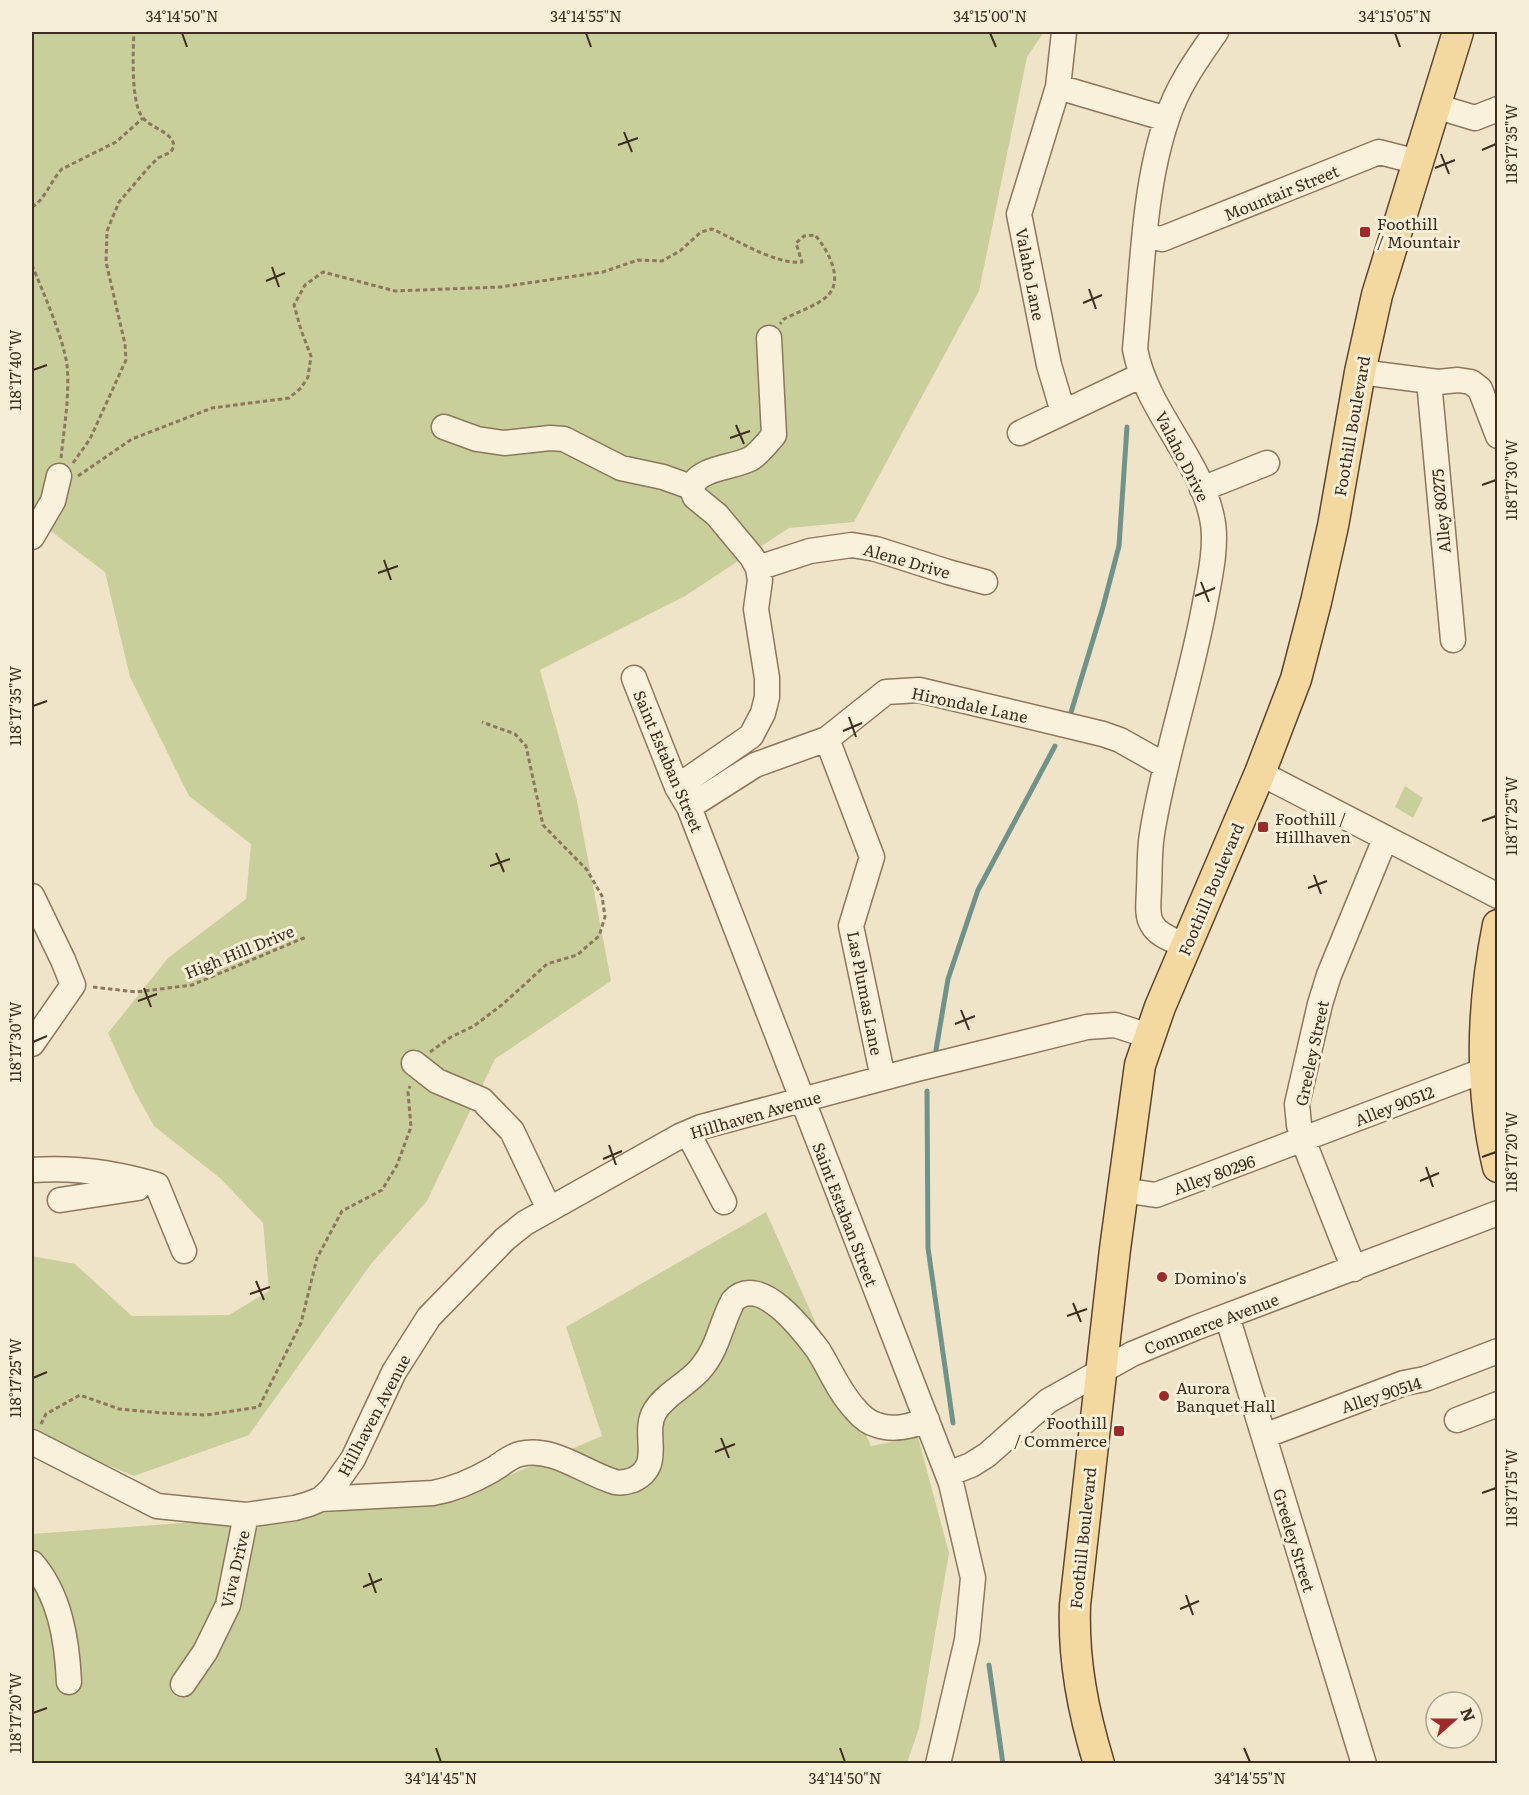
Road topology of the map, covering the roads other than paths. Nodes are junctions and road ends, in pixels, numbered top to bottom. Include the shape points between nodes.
1 (1064, 32) edge
2 (1216, 32) edge
3 (1458, 32) edge
4 (1058, 87) junction
5 (1435, 106) junction
6 (1497, 109) edge
7 (1167, 118) junction
8 (1418, 162) junction
9 (1145, 236) junction
10 (769, 338) road end
11 (1360, 372) junction
12 (1142, 375) junction
13 (1429, 381) junction
14 (1063, 412) junction
15 (444, 427) dead end
16 (1020, 433) dead end
17 (1497, 436) edge
18 (1267, 463) dead end
19 (65, 476) road end
20 (691, 487) junction
21 (1202, 489) junction
22 (32, 537) edge
23 (758, 568) junction
24 (985, 582) dead end
25 (1453, 640) dead end
26 (634, 678) dead end
27 (827, 739) junction
28 (1166, 766) junction
29 (1260, 772) junction
30 (683, 797) junction
31 (1385, 839) junction
32 (32, 896) edge
33 (1497, 896) edge
34 (1497, 925) edge
35 (1186, 946) junction
36 (1493, 978) edge
37 (1149, 1036) junction
38 (32, 1044) edge
39 (414, 1063) road end
40 (1491, 1067) edge
41 (883, 1078) junction
42 (802, 1100) junction
43 (688, 1133) junction
44 (1303, 1140) junction
45 (1497, 1167) edge
46 (32, 1170) edge
47 (135, 1178) junction
48 (1122, 1190) junction
49 (60, 1200) dead end
50 (724, 1202) dead end
51 (549, 1209) junction
52 (1497, 1213) edge
53 (184, 1251) dead end
54 (1354, 1269) junction
55 (1227, 1316) junction
56 (1497, 1351) edge
57 (1101, 1373) junction
58 (1497, 1404) edge
59 (927, 1420) junction
60 (1457, 1420) dead end
61 (1264, 1436) junction
62 (34, 1437) edge
63 (948, 1474) junction
64 (321, 1499) junction
65 (246, 1515) junction
66 (32, 1563) edge
67 (69, 1682) dead end
68 (183, 1684) dead end
69 (938, 1764) edge
70 (1099, 1764) edge
71 (1364, 1764) edge

1 - 4 street, Valaho Lane
2 - 7 street, Valaho Drive via 1187,76
3 - 5 main road, Foothill Boulevard
4 - 7 street
4 - 14 street, Valaho Lane via 1019,214 1049,365
5 - 6 street via 1476,118
5 - 8 main road, Foothill Boulevard
7 - 9 street, Valaho Drive via 1151,186
8 - 9 street, Mountair Street via 1379,152 1162,239
8 - 11 main road, Foothill Boulevard via 1377,295
9 - 12 street, Valaho Drive via 1135,349
10 - 20 street via 774,435 752,458 704,475
11 - 13 street
11 - 29 main road, Foothill Boulevard via 1316,602 1296,679
12 - 14 street
12 - 21 street, Valaho Drive
13 - 17 street via 1465,380 1475,384
13 - 25 street, Alley 80275
14 - 16 street
15 - 20 street via 504,444 564,439 621,468
18 - 21 street
19 - 22 street
20 - 23 street via 695,497 717,515
21 - 28 street, Valaho Drive via 1214,539 1204,609
23 - 24 street, Alene Drive via 810,551 852,546 876,549
23 - 30 street via 756,609 768,687 763,713 751,736
26 - 30 street, Saint Estaban Street
27 - 28 street, Hirondale Lane via 886,692 919,690 1103,734
27 - 30 street, Hirondale Lane
27 - 41 street, Las Plumas Lane via 872,856 851,926
28 - 35 street, Valaho Drive via 1152,834 1150,919 1157,931
29 - 31 street
29 - 35 main road, Foothill Boulevard
30 - 42 street, Saint Estaban Street
31 - 33 street
31 - 44 street, Greeley Street via 1329,975 1317,1015 1297,1104
32 - 38 street via 73,985
34 - 36 main road
35 - 37 main road, Foothill Boulevard
36 - 40 main road via 1485,1025
37 - 41 street, Hillhaven Avenue via 1115,1025 1087,1027
37 - 48 main road, Foothill Boulevard via 1135,1092
39 - 51 street via 437,1081 482,1100 512,1131
40 - 44 street, Alley 90512
40 - 45 main road via 1488,1112
41 - 42 street, Hillhaven Avenue
42 - 43 street, Hillhaven Avenue
42 - 59 street, Saint Estaban Street
43 - 50 street
43 - 51 street, Hillhaven Avenue
44 - 48 street, Alley 80296 via 1156,1195
44 - 54 street, Greeley Street
46 - 47 street
47 - 49 street via 138,1188
47 - 53 street via 160,1189
48 - 57 main road, Foothill Boulevard
51 - 64 street, Hillhaven Avenue via 505,1239 429,1317 394,1372 353,1459 339,1482
52 - 54 street, Commerce Avenue
54 - 55 street, Commerce Avenue
55 - 57 street, Commerce Avenue via 1132,1354
55 - 61 street, Greeley Street
56 - 61 street, Alley 90514
57 - 63 street, Commerce Avenue via 1048,1401 978,1461
57 - 70 main road, Foothill Boulevard via 1074,1630 1082,1702
58 - 60 street
59 - 63 street, Saint Estaban Street
59 - 64 street via 897,1428 869,1421 854,1409 802,1331 765,1296 748,1293 733,1301 703,1366 656,1410 651,1420 647,1468 629,1481 617,1483 553,1455 530,1453 518,1454 450,1490
61 - 71 street, Greeley Street
62 - 65 street, Hillhaven Avenue via 157,1506
63 - 69 street, Saint Estaban Street via 973,1578 967,1640
64 - 65 street, Hillhaven Avenue via 295,1508
65 - 68 street, Viva Drive via 228,1605 205,1652
66 - 67 street via 57,1607

